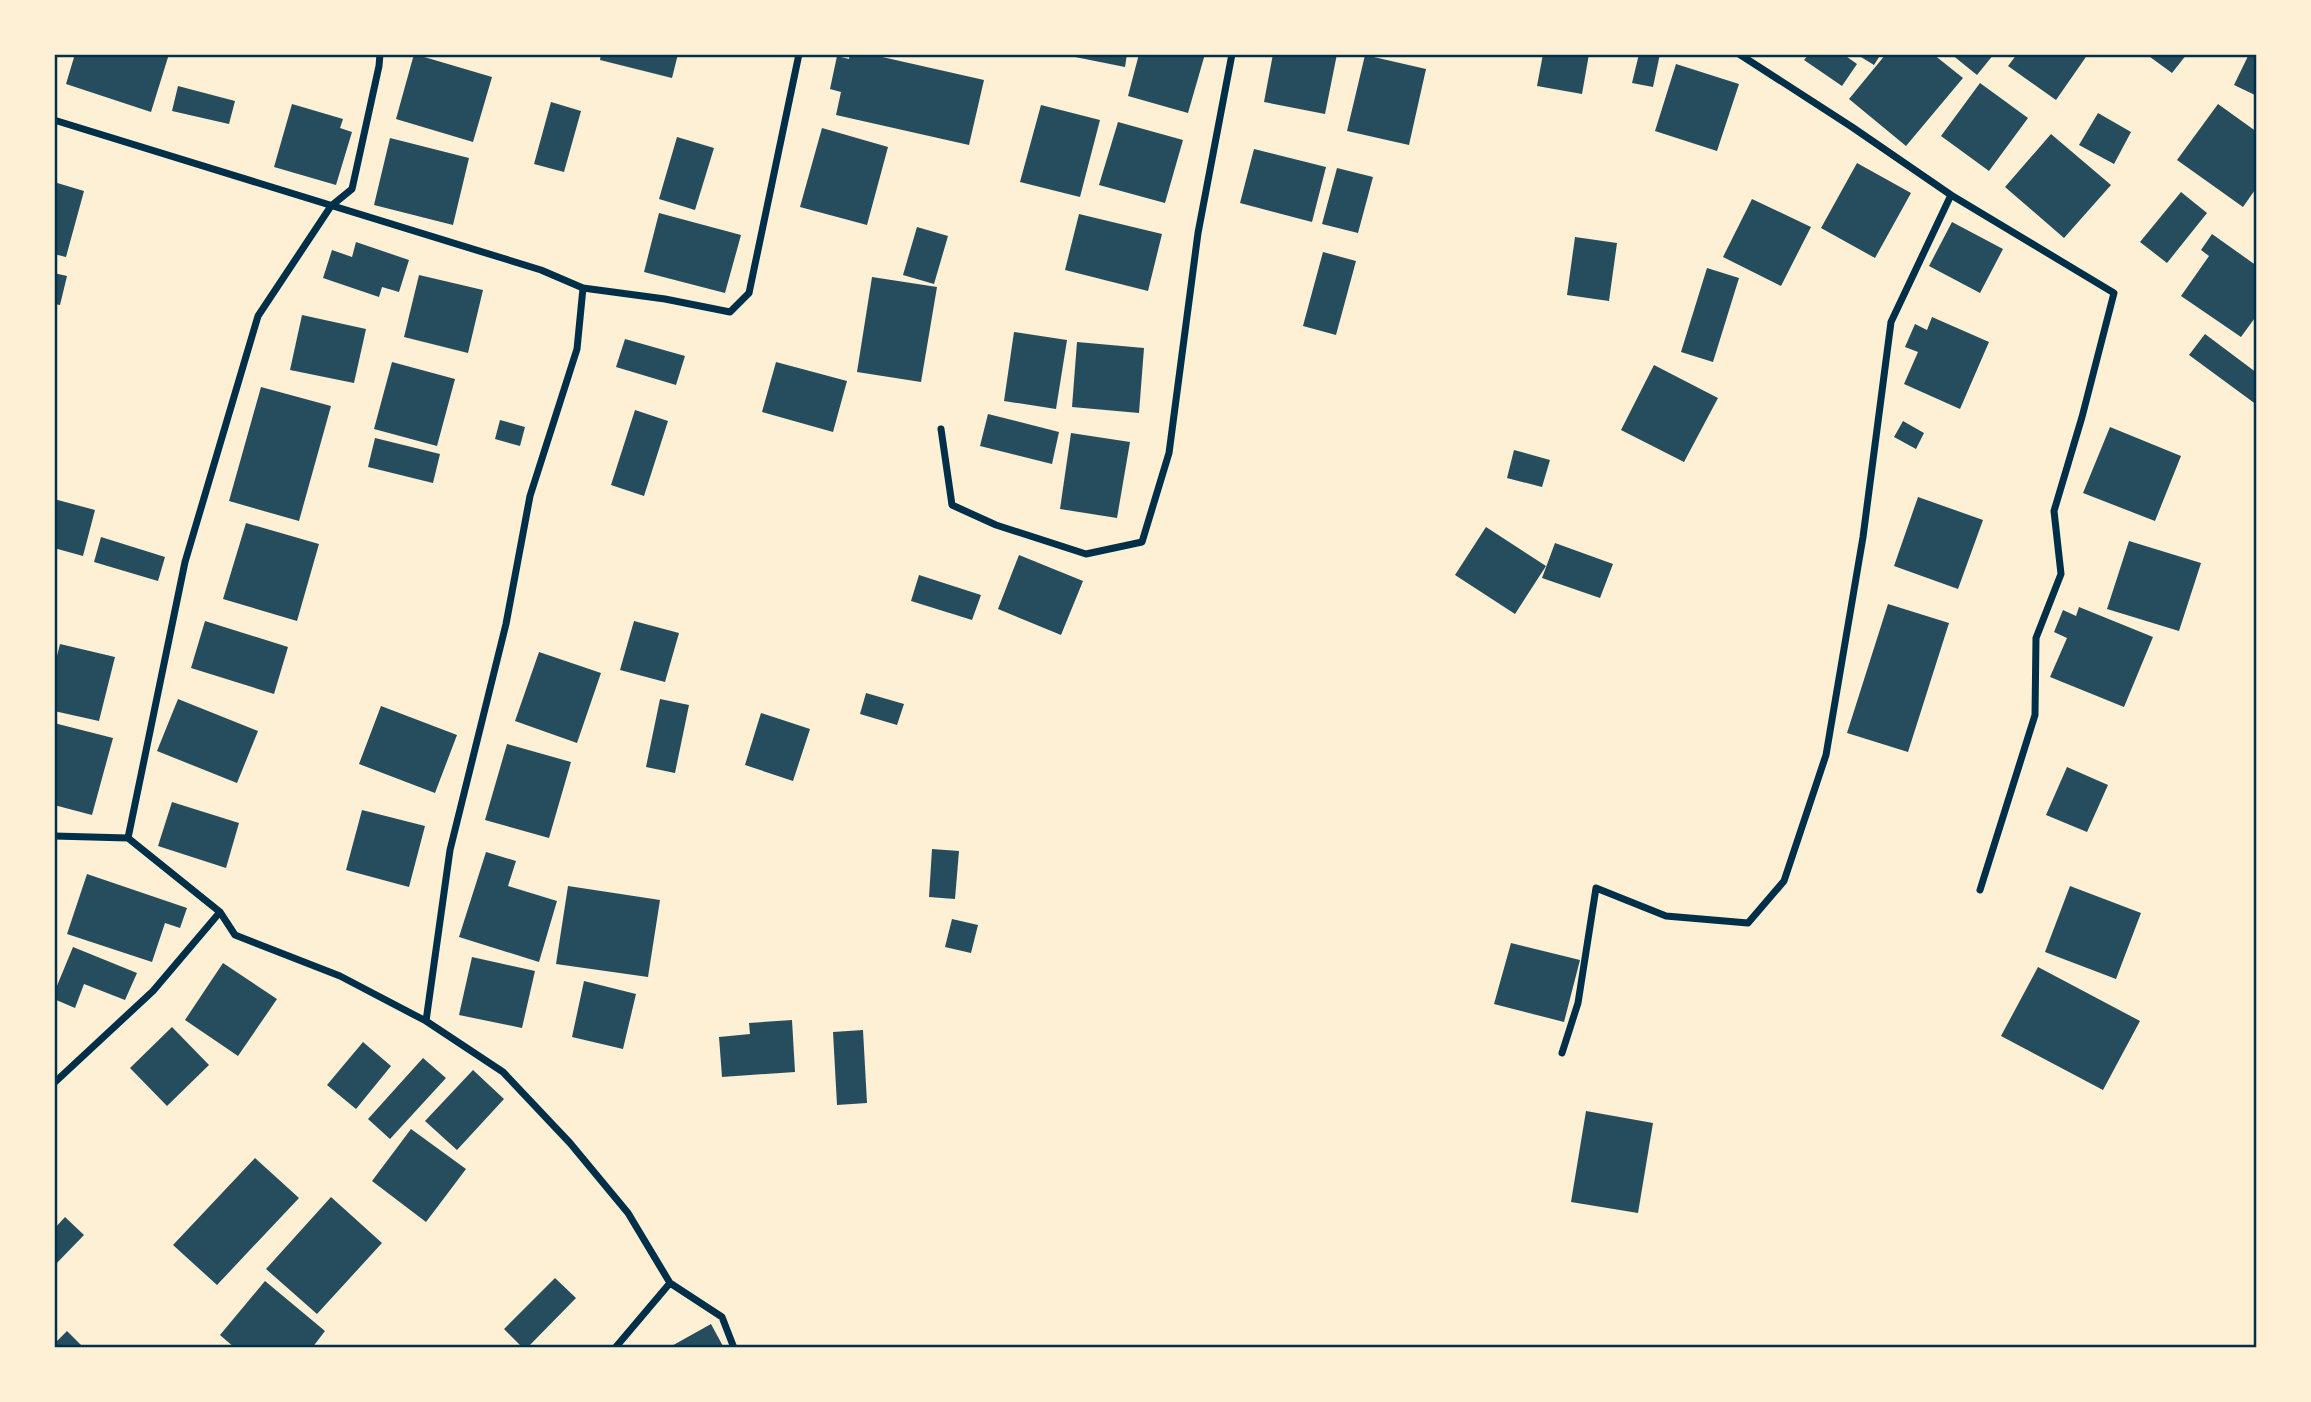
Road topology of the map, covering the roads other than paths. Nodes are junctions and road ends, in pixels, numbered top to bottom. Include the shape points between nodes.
1 (380, 54) edge
2 (799, 54) edge
3 (1232, 54) edge
4 (1739, 54) edge
5 (54, 120) edge
6 (1951, 195) junction
7 (331, 206) junction
8 (583, 288) junction
9 (941, 429) dead end
10 (54, 836) edge
11 (128, 838) junction
12 (1980, 890) dead end
13 (220, 912) junction
14 (426, 1021) junction
15 (1562, 1053) dead end
16 (54, 1083) edge
17 (670, 1283) junction
18 (615, 1348) edge
19 (734, 1348) edge

1 - 7 street via 352,189
2 - 8 street via 749,293 730,312
3 - 9 street via 1198,233 1169,453 1142,542 1086,554 996,525 952,505
4 - 6 street
5 - 7 street
6 - 12 street via 2113,293 2053,511 2061,574 2036,638 2035,716
6 - 15 street via 1891,322 1863,537 1826,755 1784,881 1748,923 1666,916 1596,888 1578,1003
7 - 8 street via 541,270
7 - 11 street via 258,316 185,562
8 - 14 street via 577,349 530,496 506,624 450,850
10 - 11 street
11 - 13 street
13 - 14 street via 235,935 340,976
13 - 16 street via 153,991
14 - 17 street via 503,1072 560,1133 628,1213
17 - 18 street
17 - 19 street via 722,1317

